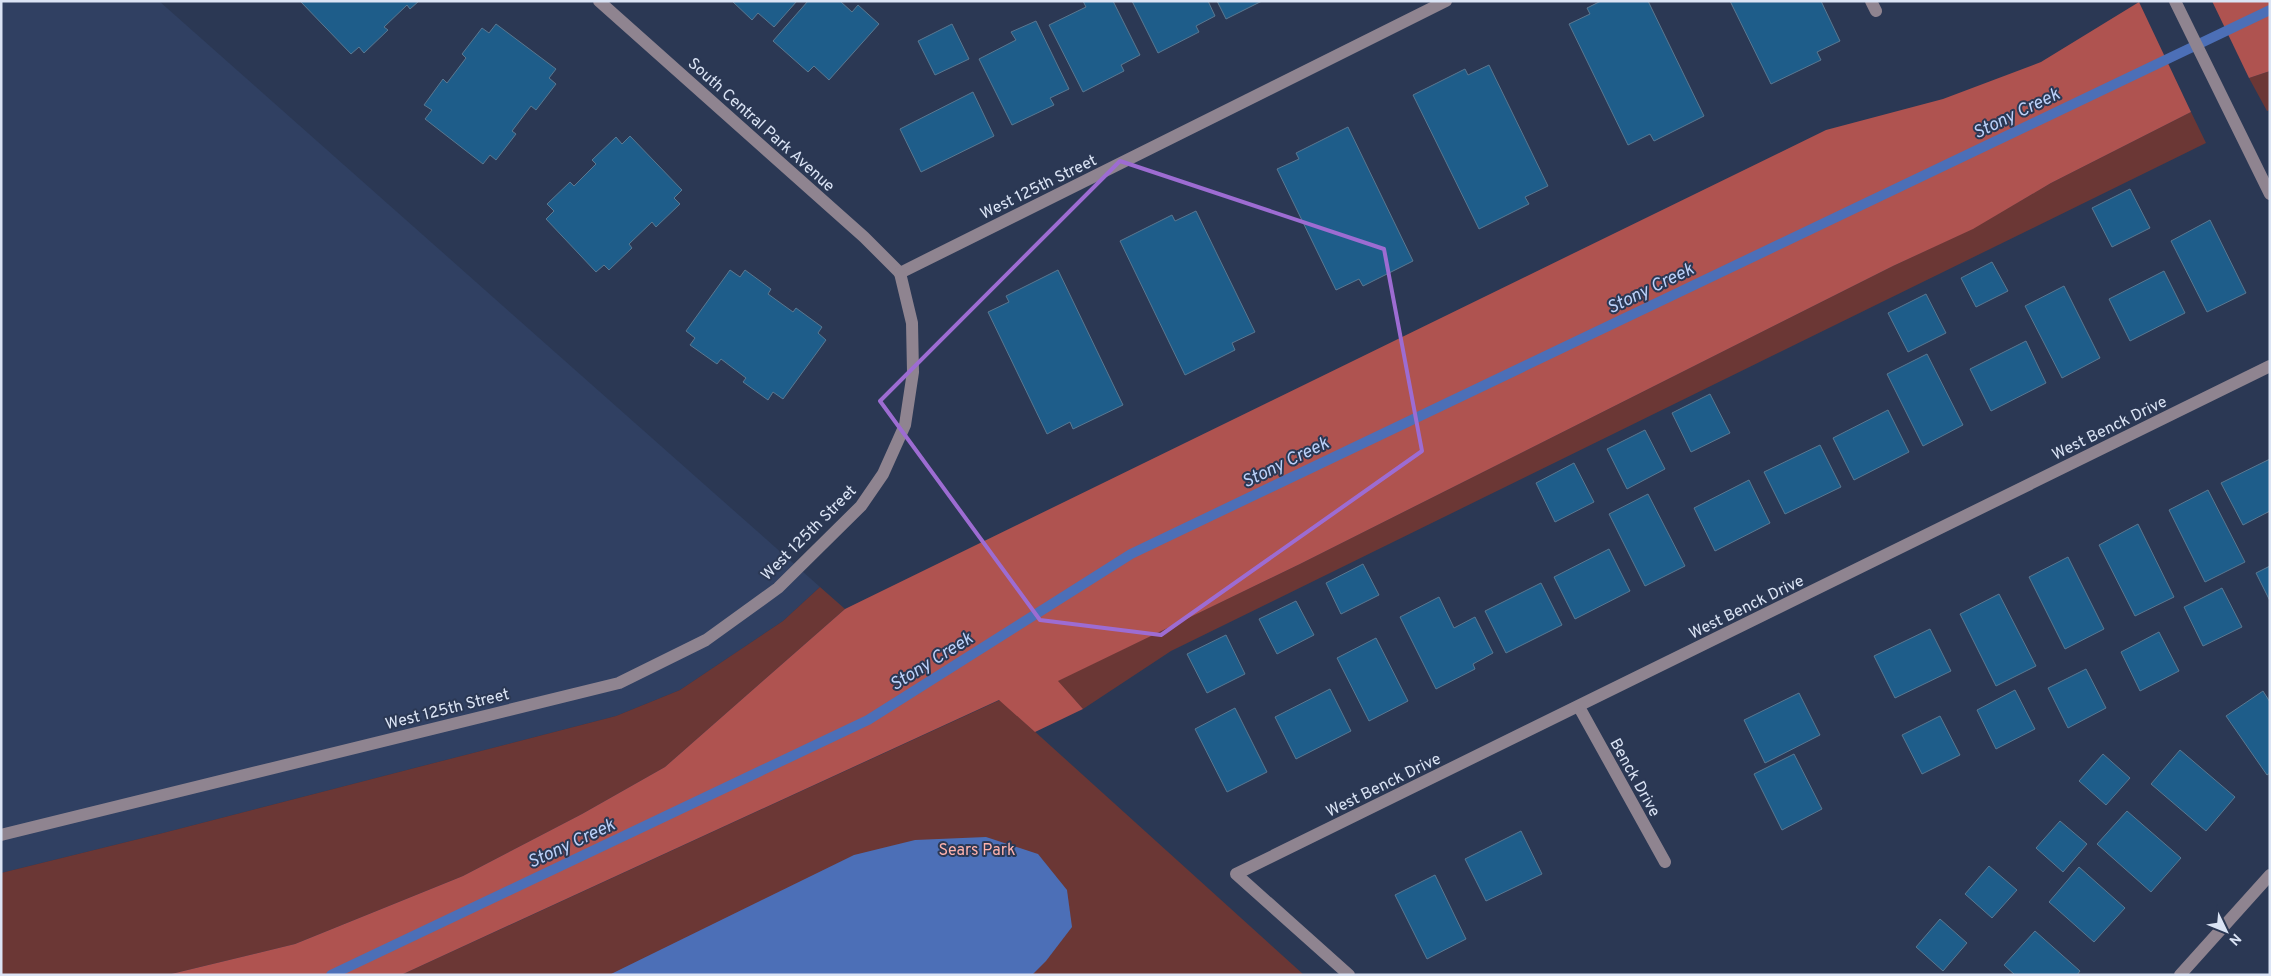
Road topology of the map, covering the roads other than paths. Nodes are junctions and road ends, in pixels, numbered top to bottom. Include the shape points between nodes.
1 (599, 1) edge
2 (1446, 1) edge
3 (2175, 1) edge
4 (2270, 194) edge
5 (900, 273) junction
6 (2270, 366) edge
7 (1579, 707) junction
8 (1, 834) edge
9 (1665, 862) dead end
10 (2270, 875) edge
11 (1349, 975) edge
12 (2180, 975) edge

1 - 5 street, South Central Park Avenue via 864,237
2 - 5 street, West 125th Street
3 - 4 street
5 - 8 street, West 125th Street via 912,323 913,372 905,425 883,474 861,506 778,588 706,640 619,683
6 - 7 street, West Benck Drive
7 - 9 street, Benck Drive
7 - 11 street, West Benck Drive via 1236,874
10 - 12 street

